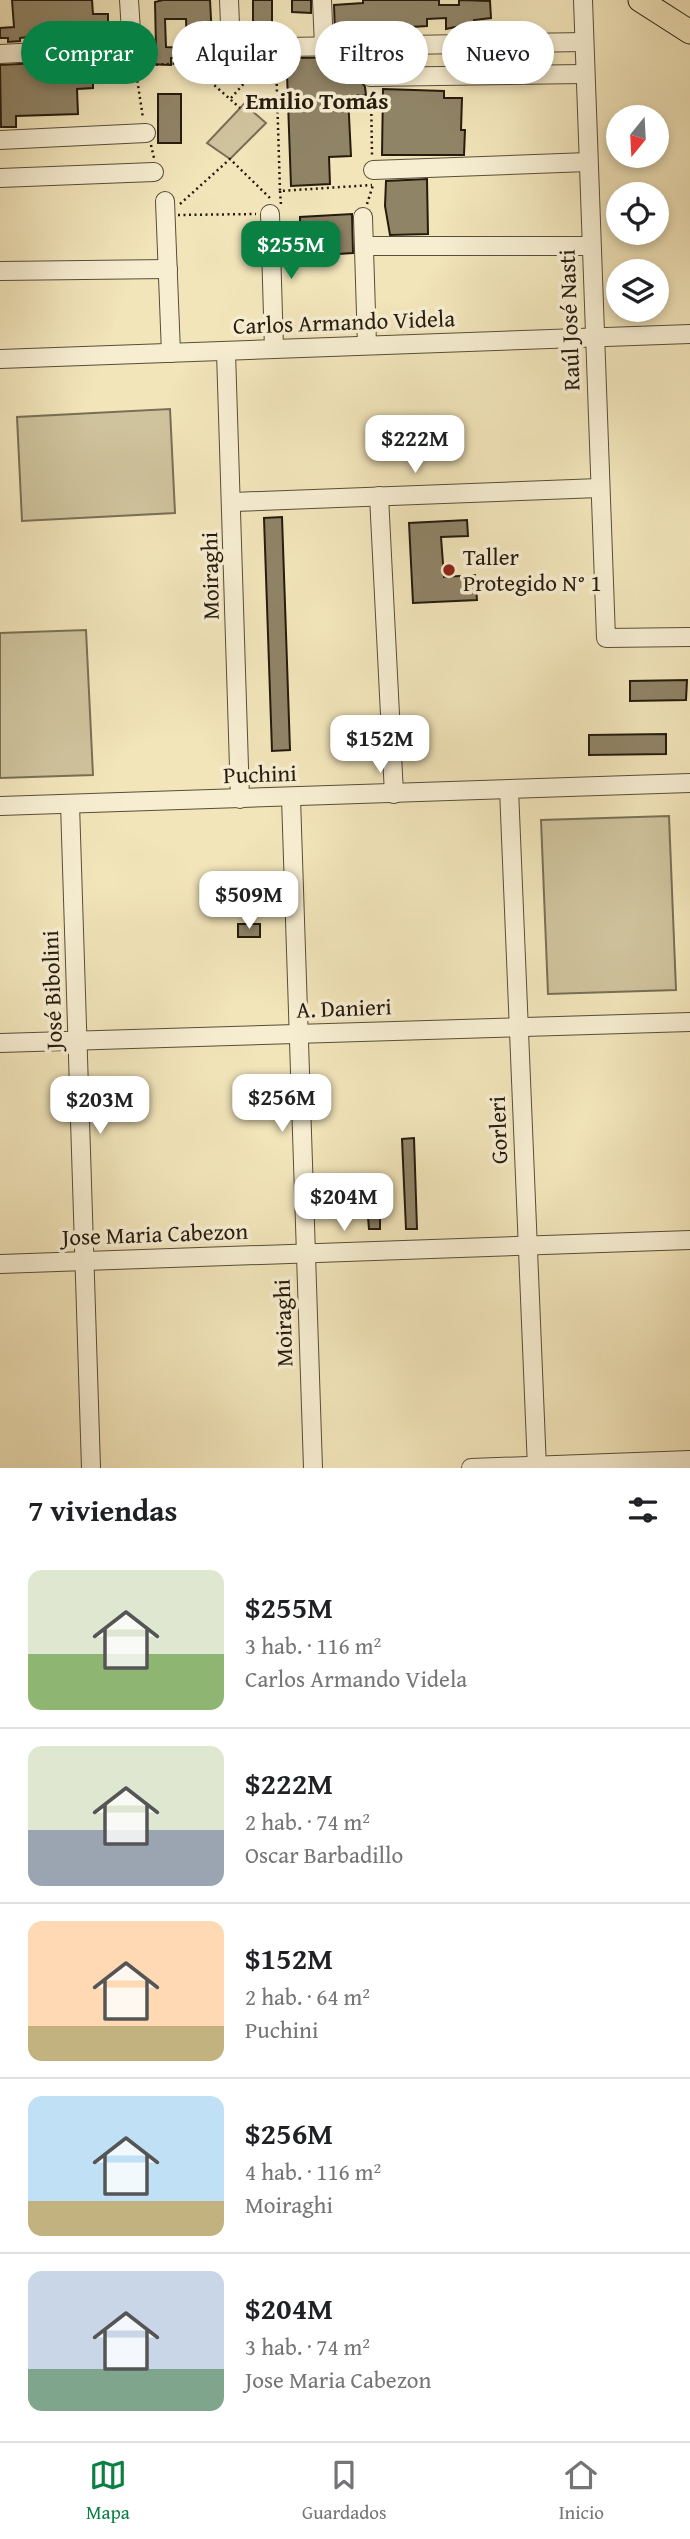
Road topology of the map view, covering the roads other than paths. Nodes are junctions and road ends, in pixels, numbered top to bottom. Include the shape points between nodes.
1 (129, 0) edge
2 (229, 0) edge
3 (322, 0) edge
4 (583, 0) edge
5 (640, 0) edge
6 (323, 21) edge
7 (690, 32) edge
8 (584, 42) junction
9 (428, 44) edge
10 (315, 47) edge
11 (0, 54) edge
12 (585, 74) junction
13 (428, 76) edge
14 (146, 133) road end
15 (0, 140) edge
16 (588, 162) junction
17 (154, 172) road end
18 (0, 178) edge
19 (373, 178) road end
20 (166, 208) road end
21 (270, 214) road end
22 (363, 217) road end
23 (364, 246) junction
24 (591, 246) junction
25 (168, 269) junction
26 (0, 271) edge
27 (690, 334) edge
28 (594, 337) junction
29 (367, 345) junction
30 (274, 349) junction
31 (226, 352) junction
32 (172, 353) junction
33 (0, 359) edge
34 (599, 488) junction
35 (379, 496) junction
36 (233, 502) junction
37 (690, 637) edge
38 (690, 783) edge
39 (509, 789) junction
40 (394, 794) junction
41 (291, 798) junction
42 (240, 799) junction
43 (70, 804) junction
44 (0, 806) edge
45 (690, 1022) edge
46 (519, 1027) junction
47 (299, 1034) junction
48 (78, 1041) junction
49 (0, 1044) edge
50 (690, 1240) edge
51 (528, 1245) junction
52 (306, 1253) junction
53 (85, 1261) junction
54 (0, 1264) edge
55 (690, 1460) edge
56 (537, 1467) edge
57 (91, 1468) edge
58 (313, 1468) edge
59 (471, 1468) edge

1 - 11 street via 132,47
2 - 10 street via 231,48
3 - 6 street
4 - 8 street, Raúl José Nasti
5 - 7 main road
8 - 9 street
8 - 12 street, Raúl José Nasti
12 - 13 street
12 - 16 street, Raúl José Nasti
14 - 15 street
16 - 19 street
16 - 24 street, Raúl José Nasti
17 - 18 street
20 - 25 street
21 - 30 street
22 - 23 street
23 - 24 street
23 - 29 street
24 - 28 street, Raúl José Nasti
25 - 26 street
25 - 32 street
27 - 28 street, Carlos Armando Videla
28 - 29 street, Carlos Armando Videla
28 - 34 street, Raúl José Nasti
29 - 30 street, Carlos Armando Videla
30 - 31 street, Carlos Armando Videla
31 - 32 street, Carlos Armando Videla
31 - 36 street, Moiraghi
32 - 33 street, Carlos Armando Videla
34 - 35 street
34 - 37 street, Raúl José Nasti via 606,638
35 - 36 street
35 - 40 street
36 - 42 street, Moiraghi
38 - 39 street, Puchini
39 - 40 street, Puchini
39 - 46 street, Gorleri
40 - 41 street, Puchini
41 - 42 street, Puchini
41 - 47 street, Moiraghi
42 - 43 street, Puchini
43 - 44 street, Puchini
43 - 48 street, José Bibolini
45 - 46 street, A. Danieri
46 - 47 street, A. Danieri
46 - 51 street, Gorleri
47 - 48 street, A. Danieri
47 - 52 street, Moiraghi
48 - 49 street, A. Danieri
48 - 53 street, José Bibolini
50 - 51 street, Jose Maria Cabezon
51 - 52 street, Jose Maria Cabezon
51 - 56 street, Gorleri
52 - 53 street, Jose Maria Cabezon
52 - 58 street, Moiraghi
53 - 54 street, Jose Maria Cabezon
53 - 57 street, José Bibolini
55 - 56 street
56 - 59 street

